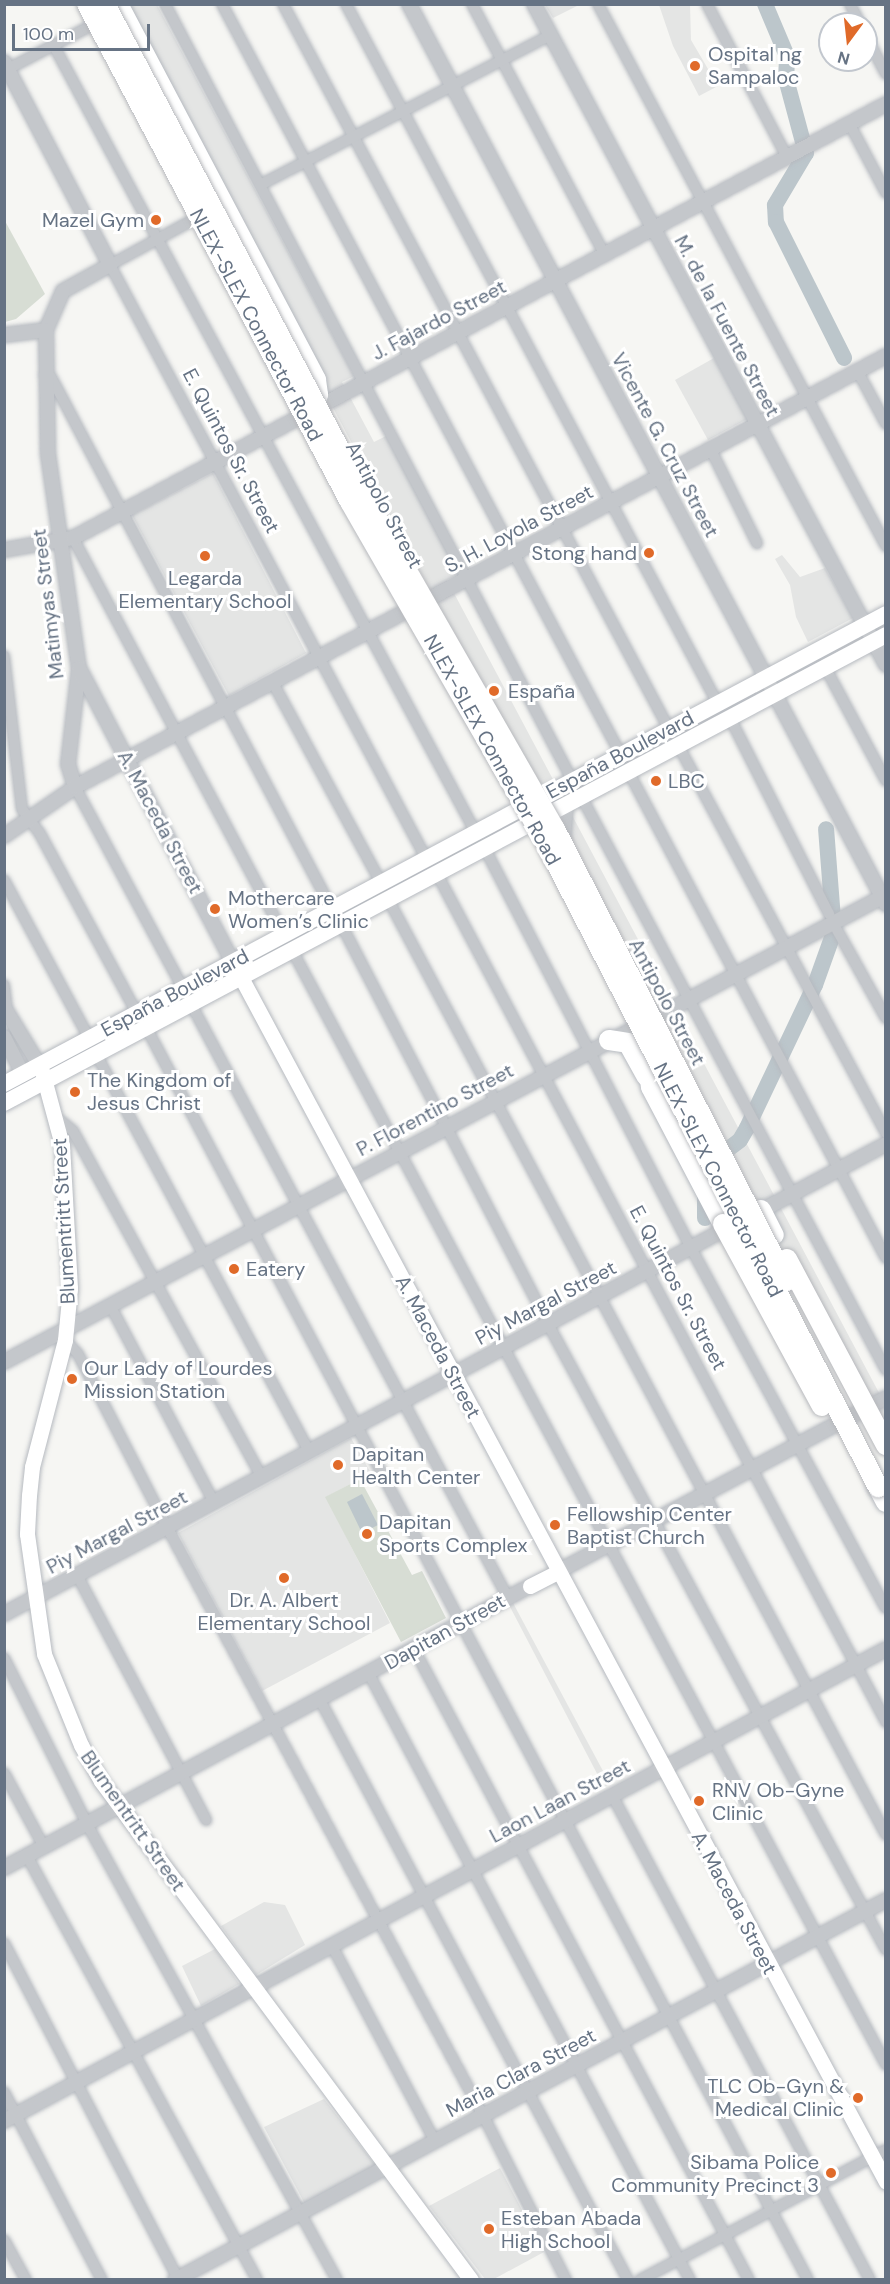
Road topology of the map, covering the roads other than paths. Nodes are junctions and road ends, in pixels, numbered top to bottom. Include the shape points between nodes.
1 (72, 4) edge
2 (87, 4) edge
3 (95, 4) edge
4 (118, 4) edge
5 (165, 4) edge
6 (222, 4) edge
7 (283, 4) edge
8 (346, 4) edge
9 (410, 4) edge
10 (472, 4) edge
11 (534, 4) edge
12 (598, 4) edge
13 (707, 4) edge
14 (104, 12) edge
15 (550, 35) junction
16 (54, 46) junction
17 (502, 60) junction
18 (878, 60) edge
19 (6, 67) edge
20 (885, 74) edge
21 (452, 86) junction
22 (885, 104) edge
23 (402, 112) junction
24 (849, 123) junction
25 (353, 137) junction
26 (787, 157) junction
27 (305, 163) junction
28 (260, 185) junction
29 (885, 194) edge
30 (703, 201) junction
31 (205, 213) junction
32 (653, 228) junction
33 (158, 239) junction
34 (604, 253) junction
35 (110, 265) junction
36 (555, 280) junction
37 (506, 307) junction
38 (46, 330) junction
39 (459, 333) junction
40 (4, 336) edge
41 (410, 357) junction
42 (885, 357) edge
43 (858, 372) junction
44 (44, 375) junction
45 (363, 382) junction
46 (808, 398) junction
47 (311, 410) junction
48 (885, 424) edge
49 (758, 425) junction
50 (262, 437) junction
51 (711, 450) junction
52 (214, 462) junction
53 (658, 477) junction
54 (611, 502) junction
55 (119, 514) junction
56 (563, 528) junction
57 (67, 540) junction
58 (758, 543) dead end
59 (885, 546) edge
60 (4, 550) edge
61 (515, 554) junction
62 (466, 580) junction
63 (415, 606) junction
64 (885, 614) edge
65 (864, 625) junction
66 (366, 631) junction
67 (879, 638) edge
68 (4, 656) edge
69 (319, 658) junction
70 (885, 665) edge
71 (825, 667) junction
72 (79, 668) junction
73 (766, 679) junction
74 (273, 683) junction
75 (774, 694) junction
76 (718, 704) junction
77 (227, 707) junction
78 (730, 718) junction
79 (669, 729) junction
80 (178, 732) junction
81 (678, 746) junction
82 (621, 755) junction
83 (127, 759) junction
84 (627, 771) junction
85 (572, 780) junction
86 (885, 781) edge
87 (75, 787) junction
88 (573, 800) junction
89 (522, 807) junction
90 (29, 818) junction
91 (529, 823) junction
92 (474, 831) junction
93 (4, 836) edge
94 (484, 847) junction
95 (426, 858) junction
96 (436, 872) junction
97 (4, 880) edge
98 (381, 883) junction
99 (388, 899) junction
100 (884, 899) edge
101 (332, 909) junction
102 (836, 921) junction
103 (341, 924) junction
104 (288, 942) junction
105 (784, 946) junction
106 (233, 962) junction
107 (735, 973) junction
108 (241, 977) junction
109 (4, 985) edge
110 (183, 988) junction
111 (687, 998) junction
112 (191, 1004) junction
113 (672, 1006) junction
114 (6, 1008) edge
115 (885, 1018) edge
116 (141, 1020) junction
117 (645, 1020) junction
118 (4, 1037) edge
119 (89, 1038) junction
120 (609, 1040) junction
121 (665, 1040) junction
122 (589, 1051) junction
123 (96, 1054) junction
124 (43, 1072) junction
125 (542, 1076) junction
126 (27, 1081) junction
127 (4, 1084) edge
128 (651, 1087) junction
129 (494, 1101) junction
130 (4, 1103) edge
131 (49, 1103) junction
132 (56, 1117) junction
133 (446, 1126) junction
134 (885, 1133) edge
135 (885, 1144) edge
136 (400, 1151) junction
137 (838, 1169) junction
138 (348, 1179) junction
139 (793, 1194) junction
140 (298, 1205) junction
141 (769, 1206) junction
142 (252, 1230) junction
143 (691, 1248) junction
144 (205, 1255) junction
145 (885, 1258) edge
146 (648, 1271) junction
147 (157, 1280) junction
148 (599, 1297) junction
149 (110, 1305) junction
150 (548, 1324) junction
151 (66, 1334) junction
152 (503, 1348) junction
153 (4, 1362) edge
154 (885, 1371) edge
155 (453, 1375) junction
156 (885, 1398) edge
157 (402, 1402) junction
158 (355, 1427) junction
159 (797, 1445) junction
160 (885, 1445) edge
161 (309, 1452) junction
162 (750, 1470) junction
163 (262, 1477) junction
164 (883, 1488) edge
165 (705, 1494) junction
166 (214, 1502) junction
167 (656, 1521) junction
168 (167, 1527) junction
169 (610, 1545) junction
170 (557, 1572) junction
171 (77, 1575) junction
172 (530, 1586) joint
173 (508, 1598) junction
174 (34, 1599) junction
175 (885, 1608) edge
176 (4, 1614) edge
177 (459, 1625) junction
178 (414, 1649) junction
179 (885, 1649) edge
180 (4, 1658) edge
181 (854, 1665) junction
182 (369, 1674) junction
183 (807, 1690) junction
184 (320, 1700) junction
185 (761, 1714) junction
186 (885, 1722) edge
187 (274, 1724) junction
188 (715, 1739) junction
189 (662, 1768) junction
190 (183, 1772) junction
191 (4, 1773) edge
192 (612, 1795) junction
193 (120, 1806) junction
194 (206, 1820) dead end
195 (565, 1820) junction
196 (87, 1824) junction
197 (885, 1835) edge
198 (519, 1845) junction
199 (44, 1847) junction
200 (27, 1856) junction
201 (4, 1868) edge
202 (472, 1870) junction
203 (425, 1895) junction
204 (885, 1900) edge
205 (865, 1911) junction
206 (378, 1920) junction
207 (819, 1936) junction
208 (4, 1943) edge
209 (331, 1944) junction
210 (885, 1950) edge
211 (766, 1964) junction
212 (252, 1987) junction
213 (719, 1990) junction
214 (670, 2016) junction
215 (196, 2019) junction
216 (623, 2041) junction
217 (135, 2053) junction
218 (885, 2065) edge
219 (576, 2066) junction
220 (78, 2082) junction
221 (4, 2092) edge
222 (527, 2092) junction
223 (483, 2115) junction
224 (11, 2118) edge
225 (435, 2141) junction
226 (879, 2153) edge
227 (386, 2165) junction
228 (885, 2182) edge
229 (818, 2184) junction
230 (770, 2209) junction
231 (300, 2213) junction
232 (725, 2234) junction
233 (4, 2240) edge
234 (239, 2245) junction
235 (679, 2258) junction
236 (178, 2279) edge
237 (26, 2280) edge
238 (102, 2280) edge
239 (257, 2280) edge
240 (337, 2280) edge
241 (471, 2280) edge
242 (566, 2280) edge
243 (628, 2280) edge
244 (640, 2280) edge
245 (690, 2280) edge
246 (749, 2280) edge
247 (808, 2280) edge
248 (870, 2280) edge

1 - 63 highway via 340,503 394,591
2 - 164 highway, NLEX-SLEX Connector Road, bridge via 350,501 542,836
3 - 14 street, Antipolo Street
4 - 47 highway via 316,380 318,395
5 - 28 street
6 - 27 street
7 - 25 street
8 - 23 street
9 - 21 street, Vicente G. Cruz Street
10 - 17 street
11 - 15 street, M. de la Fuente Street
12 - 30 street
13 - 26 street
14 - 16 street
14 - 31 street, Antipolo Street
14 - 164 highway, NLEX-SLEX Connector Road, bridge via 363,494 555,829
15 - 17 street
15 - 32 street, M. de la Fuente Street
16 - 19 street
16 - 33 street
17 - 21 street
17 - 34 street
18 - 20 street
19 - 35 street, E. Quintos Sr. Street
21 - 23 street
21 - 36 street, Vicente G. Cruz Street
22 - 24 street, J. Fajardo Street
23 - 25 street
23 - 37 street
24 - 26 street, J. Fajardo Street
24 - 29 street
25 - 27 street
25 - 39 street
26 - 30 street, J. Fajardo Street
27 - 28 street
27 - 41 street
28 - 45 street
30 - 32 street, J. Fajardo Street
30 - 46 street
31 - 33 street
31 - 47 street, Antipolo Street
32 - 34 street, J. Fajardo Street
32 - 49 street, M. de la Fuente Street
33 - 35 street
33 - 50 street
34 - 36 street, J. Fajardo Street
35 - 38 street via 63,291
35 - 52 street, E. Quintos Sr. Street
36 - 37 street, J. Fajardo Street
36 - 53 street, Vicente G. Cruz Street
37 - 39 street, J. Fajardo Street
37 - 54 street
38 - 40 street
38 - 44 street, Matimyas Street
39 - 41 street, J. Fajardo Street
39 - 56 street
41 - 45 street, J. Fajardo Street
41 - 61 street
42 - 43 street, S. H. Loyola Street
43 - 46 street, S. H. Loyola Street
43 - 48 street
44 - 55 street via 51,377
44 - 57 street, Matimyas Street via 48,454
45 - 47 street, J. Fajardo Street
45 - 62 street
46 - 49 street, S. H. Loyola Street
46 - 59 street
47 - 50 street, J. Fajardo Street
47 - 63 street, Antipolo Street
49 - 51 street, S. H. Loyola Street
49 - 65 street, M. de la Fuente Street
50 - 52 street, J. Fajardo Street
50 - 66 street
51 - 53 street, S. H. Loyola Street
51 - 58 street
52 - 55 street, J. Fajardo Street
52 - 69 street, E. Quintos Sr. Street
53 - 54 street, S. H. Loyola Street
53 - 73 street, Vicente G. Cruz Street
54 - 56 street, S. H. Loyola Street
54 - 76 street
55 - 57 street, J. Fajardo Street
55 - 77 street
56 - 61 street, S. H. Loyola Street
56 - 79 street
57 - 60 street, J. Fajardo Street
57 - 72 street, Matimyas Street
57 - 80 street
61 - 62 street, S. H. Loyola Street
61 - 82 street
62 - 63 street, S. H. Loyola Street
62 - 85 street
63 - 66 street, S. H. Loyola Street
63 - 89 street, Antipolo Street
64 - 65 main road, España Boulevard
65 - 67 street, M. de la Fuente Street
65 - 73 main road, España Boulevard
66 - 69 street, S. H. Loyola Street
66 - 92 street
67 - 70 street, M. de la Fuente Street
67 - 71 main road, España Boulevard
68 - 90 street via 20,802
69 - 74 street, S. H. Loyola Street
69 - 95 street, E. Quintos Sr. Street
71 - 75 main road, España Boulevard
71 - 86 street
72 - 83 street, A. Maceda Street
72 - 87 street, Matimyas Street via 68,764
73 - 75 street, Vicente G. Cruz Street
73 - 76 main road, España Boulevard
74 - 77 street, S. H. Loyola Street
74 - 98 street
75 - 78 main road, España Boulevard
75 - 100 street, Vicente G. Cruz Street
76 - 79 main road, España Boulevard
77 - 80 street, S. H. Loyola Street
77 - 101 street
78 - 81 main road, España Boulevard
78 - 102 street
79 - 82 main road, España Boulevard
80 - 83 street, S. H. Loyola Street
80 - 104 street
81 - 84 main road, España Boulevard
81 - 105 street
82 - 85 main road, España Boulevard
83 - 87 street, S. H. Loyola Street
83 - 106 street, A. Maceda Street
84 - 88 main road, España Boulevard
84 - 107 street
85 - 89 main road, España Boulevard
87 - 90 street
87 - 110 street
88 - 91 main road, España Boulevard
88 - 111 street
88 - 117 street, Antipolo Street via 564,850
89 - 91 street, Antipolo Street
89 - 92 main road, España Boulevard
90 - 93 street
90 - 116 street
91 - 94 main road, España Boulevard
91 - 117 street, Antipolo Street
92 - 95 main road, España Boulevard
94 - 96 main road, España Boulevard
94 - 122 street
95 - 98 main road, España Boulevard
96 - 99 main road, España Boulevard
96 - 125 street, E. Quintos Sr. Street
97 - 119 street
98 - 101 main road, España Boulevard
99 - 103 main road, España Boulevard
99 - 129 street
100 - 102 street, P. Florentino Street
101 - 104 main road, España Boulevard
102 - 105 street, P. Florentino Street
102 - 115 street
103 - 104 main road, España Boulevard
103 - 133 street
104 - 106 main road, España Boulevard
104 - 108 main road, España Boulevard
104 - 136 street
105 - 107 street, P. Florentino Street
105 - 134 street
106 - 108 main road, A. Maceda Street
106 - 110 main road, España Boulevard
107 - 111 street, P. Florentino Street
107 - 137 street
108 - 112 main road, España Boulevard
108 - 138 main road, A. Maceda Street
109 - 114 street
110 - 116 main road, España Boulevard
111 - 113 street, P. Florentino Street
111 - 139 street
112 - 116 main road, España Boulevard
112 - 140 street
113 - 117 street, P. Florentino Street
113 - 121 street
114 - 124 street, Blumentritt Street
116 - 119 main road, España Boulevard
116 - 123 main road, España Boulevard
116 - 142 street
117 - 120 street, P. Florentino Street
117 - 121 street, Antipolo Street
117 - 128 highway
118 - 126 street, Blumentritt Street
119 - 124 main road, España Boulevard
120 - 122 street, P. Florentino Street
120 - 128 highway via 628,1043
121 - 141 street, Antipolo Street via 719,1141
122 - 125 street, P. Florentino Street
122 - 143 street
123 - 124 main road, España Boulevard
123 - 144 street
124 - 126 main road, España Boulevard
124 - 131 main road, Blumentritt Street
125 - 129 street, P. Florentino Street
125 - 146 street, E. Quintos Sr. Street
126 - 127 main road, España Boulevard
126 - 130 main road, España Boulevard
126 - 131 main road, Blumentritt Street
128 - 164 highway, bridge via 841,1440
129 - 133 street, P. Florentino Street
129 - 148 street
131 - 132 main road, Blumentritt Street
132 - 147 street via 73,1131
132 - 151 main road, Blumentritt Street via 62,1145 69,1264
133 - 136 street, P. Florentino Street
133 - 150 street
135 - 137 street, Piy Margal Street
136 - 138 street, P. Florentino Street
136 - 152 street
137 - 139 street, Piy Margal Street
137 - 145 street
138 - 140 street, P. Florentino Street
138 - 155 main road, A. Maceda Street
139 - 141 street, Piy Margal Street
139 - 154 street
140 - 142 street, P. Florentino Street
140 - 157 street
141 - 143 street, Piy Margal Street
141 - 160 highway, bridge via 774,1235
142 - 144 street, P. Florentino Street
142 - 158 street
143 - 146 street, Piy Margal Street
143 - 159 street
144 - 147 street, P. Florentino Street
144 - 161 street
146 - 148 street, Piy Margal Street
146 - 162 street, E. Quintos Sr. Street
147 - 149 street, P. Florentino Street
147 - 163 street
148 - 150 street, Piy Margal Street
148 - 165 street
149 - 151 street, P. Florentino Street
149 - 166 street
150 - 152 street, Piy Margal Street
150 - 167 street
151 - 153 street, P. Florentino Street
151 - 168 street
151 - 174 main road, Blumentritt Street via 32,1467 27,1534
152 - 155 street, Piy Margal Street
152 - 169 street
155 - 157 street, Piy Margal Street
155 - 170 main road, A. Maceda Street
156 - 159 street, Dapitan Street
157 - 158 street, Piy Margal Street
157 - 173 street
158 - 161 street, Piy Margal Street
158 - 177 street
159 - 162 street, Dapitan Street
159 - 175 street
161 - 163 street, Piy Margal Street
162 - 165 street, Dapitan Street
162 - 181 street, E. Quintos Sr. Street
163 - 166 street, Piy Margal Street
165 - 167 street, Dapitan Street
165 - 183 street
166 - 168 street, Piy Margal Street
167 - 169 street, Dapitan Street
167 - 185 street
168 - 171 street, Piy Margal Street
168 - 187 street
169 - 170 street, Dapitan Street
169 - 188 street
170 - 172 main road, Dapitan Street
170 - 189 main road, A. Maceda Street
171 - 174 street, Piy Margal Street
171 - 190 street
172 - 173 street, Dapitan Street
173 - 177 street, Dapitan Street
174 - 176 street, Piy Margal Street
174 - 193 main road, Blumentritt Street via 44,1654 61,1701 81,1745
177 - 178 street, Dapitan Street
177 - 195 street
178 - 182 street, Dapitan Street
178 - 198 street
179 - 181 street, Laon Laan Street
180 - 196 street
181 - 183 street, Laon Laan Street
181 - 186 street, E. Quintos Sr. Street
182 - 184 street, Dapitan Street
182 - 202 street
183 - 185 street, Laon Laan Street
183 - 197 street
184 - 187 street, Dapitan Street
184 - 203 street
185 - 188 street, Laon Laan Street
185 - 205 street
187 - 190 street, Dapitan Street
187 - 206 street
188 - 189 street, Laon Laan Street
188 - 207 street
189 - 192 street, Laon Laan Street
189 - 211 main road, A. Maceda Street
190 - 193 street, Dapitan Street
190 - 194 street
191 - 199 street
192 - 195 street, Laon Laan Street
192 - 213 street
193 - 196 street, Dapitan Street
193 - 212 main road, Blumentritt Street
195 - 198 street, Laon Laan Street
195 - 214 street
196 - 199 street, Dapitan Street
196 - 215 street
198 - 202 street, Laon Laan Street
198 - 216 street
199 - 200 street, Dapitan Street
200 - 201 street, Dapitan Street
200 - 217 street
202 - 203 street, Laon Laan Street
202 - 219 street
203 - 206 street, Laon Laan Street
203 - 222 street
204 - 205 street, Maria Clara Street
205 - 207 street, Maria Clara Street
205 - 210 street
206 - 209 street, Laon Laan Street
206 - 223 street
207 - 211 street, Maria Clara Street
207 - 218 street
208 - 220 street
209 - 212 street, Laon Laan Street
209 - 225 street
211 - 213 street, Maria Clara Street
211 - 226 main road, A. Maceda Street
212 - 215 street, Laon Laan Street
212 - 227 main road, Blumentritt Street
213 - 214 street, Maria Clara Street
213 - 229 street
214 - 216 street, Maria Clara Street
214 - 230 street
215 - 217 street, Laon Laan Street
215 - 231 street
216 - 219 street, Maria Clara Street
216 - 232 street
217 - 220 street, Laon Laan Street
217 - 234 street
219 - 222 street, Maria Clara Street
219 - 235 street
220 - 224 street, Laon Laan Street
220 - 236 street
221 - 224 street
222 - 223 street, Maria Clara Street
222 - 243 street
223 - 225 street, Maria Clara Street
223 - 242 street
224 - 238 street
225 - 227 street, Maria Clara Street
226 - 228 main road, A. Maceda Street
226 - 229 street
227 - 231 street, Maria Clara Street
227 - 241 main road, Blumentritt Street
229 - 230 street
229 - 248 street
230 - 232 street
230 - 247 street
231 - 234 street, Maria Clara Street
231 - 240 street
232 - 235 street
232 - 246 street
233 - 237 street
234 - 236 street, Maria Clara Street
234 - 239 street
235 - 244 street
235 - 245 street

